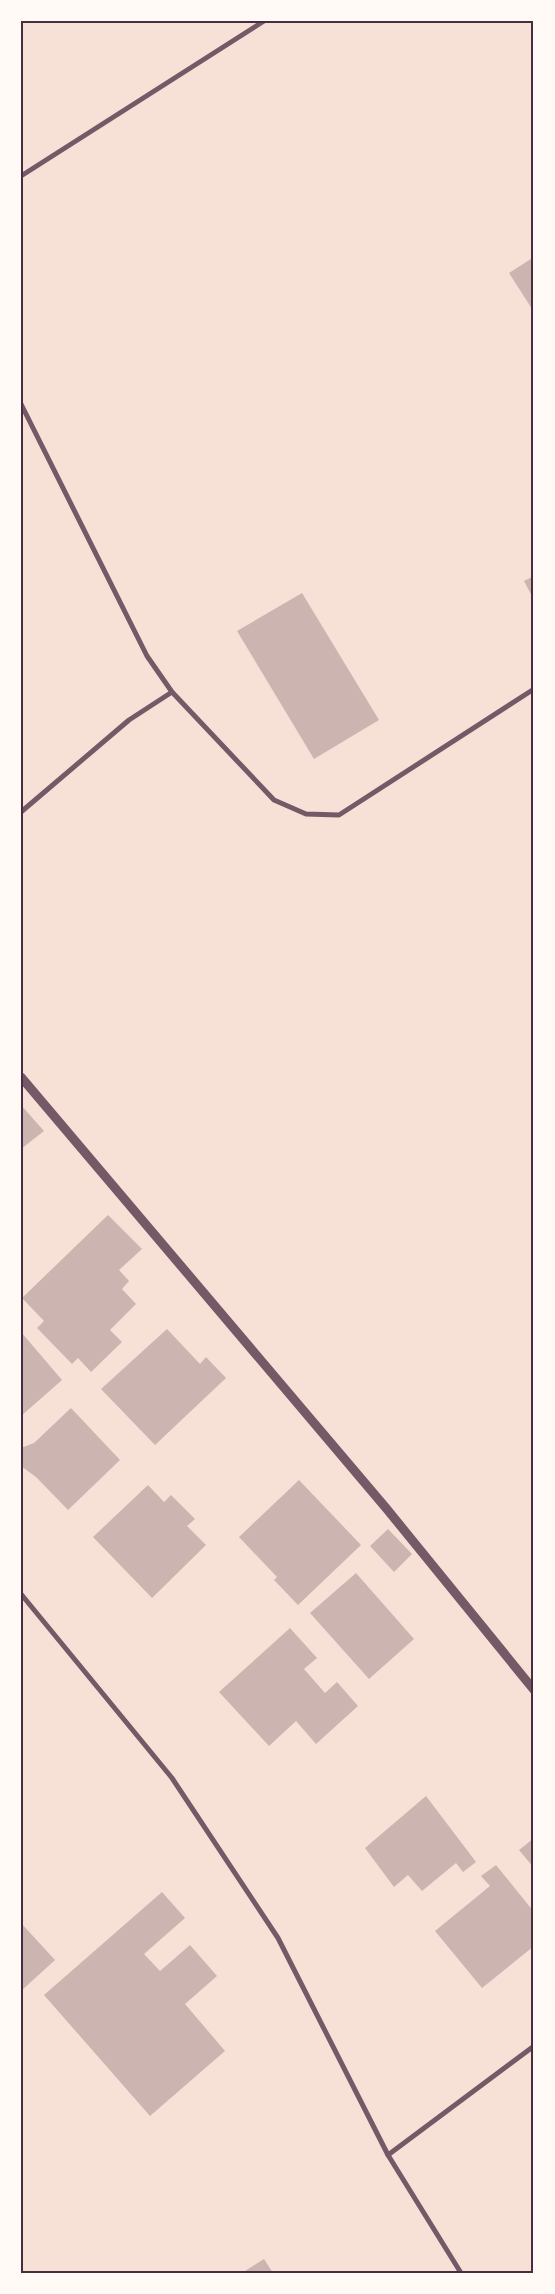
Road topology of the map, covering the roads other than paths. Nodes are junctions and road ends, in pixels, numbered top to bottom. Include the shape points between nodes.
1 (264, 21) edge
2 (21, 176) edge
3 (21, 404) edge
4 (534, 689) edge
5 (172, 692) junction
6 (21, 812) edge
7 (21, 1077) edge
8 (21, 1594) edge
9 (534, 1690) edge
10 (534, 2046) edge
11 (388, 2155) junction
12 (461, 2273) edge

1 - 2 street
3 - 5 street via 147,656
4 - 5 street via 339,815 306,814 274,800
5 - 6 street via 129,720
7 - 9 street via 386,1508
8 - 11 street via 172,1778 273,1930
10 - 11 street
11 - 12 street

